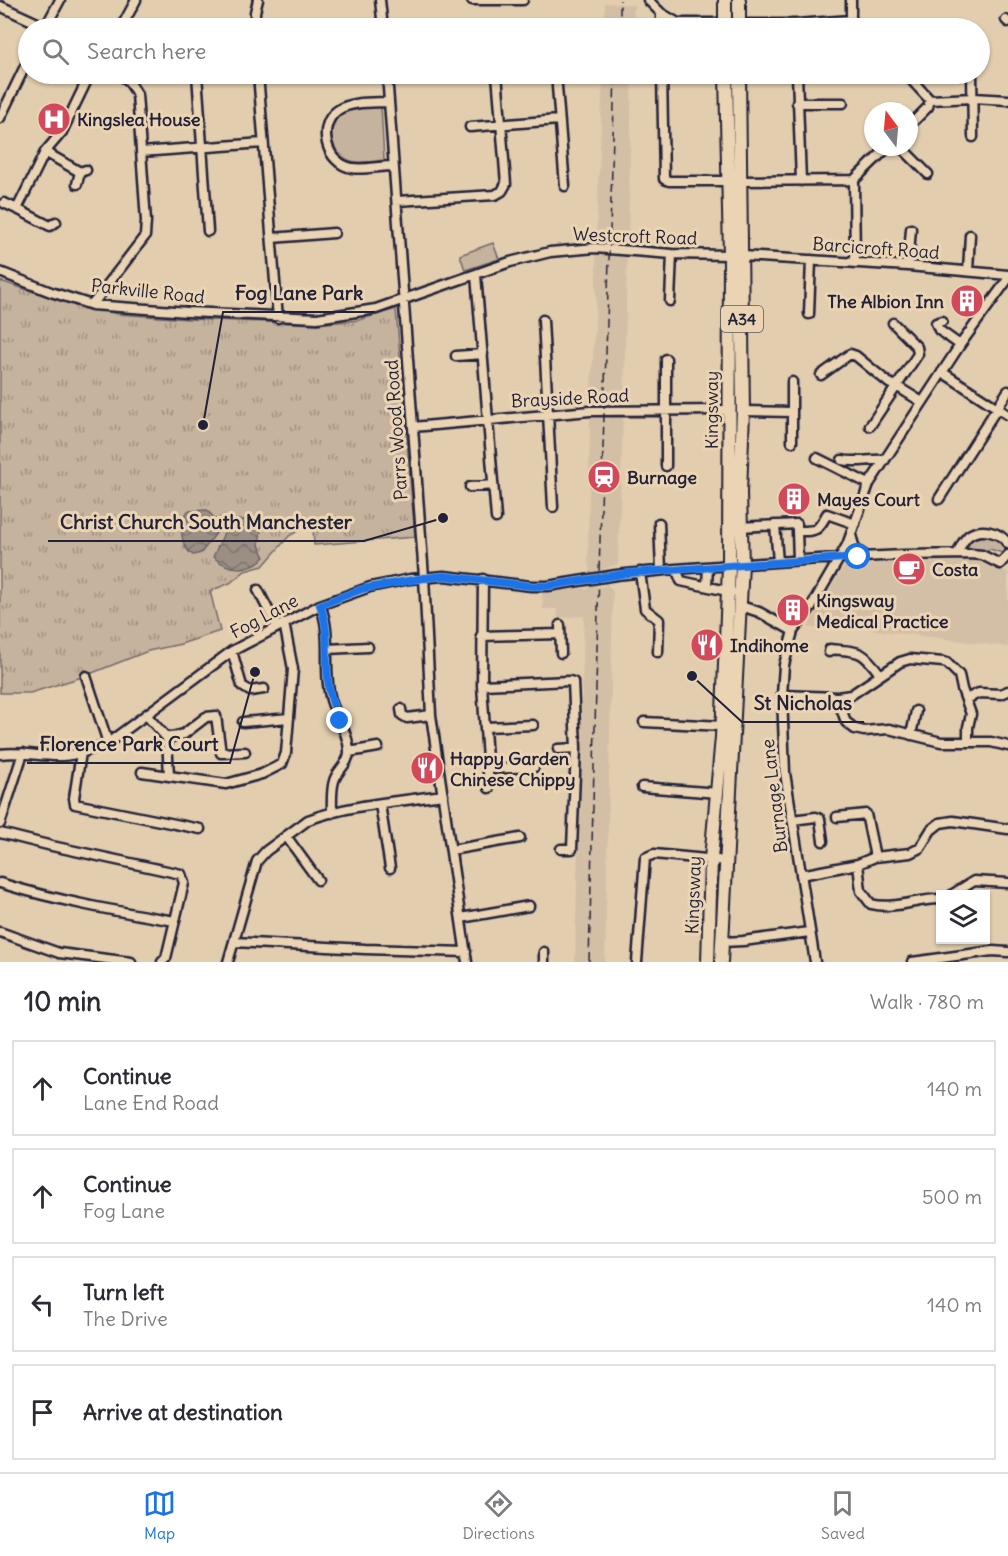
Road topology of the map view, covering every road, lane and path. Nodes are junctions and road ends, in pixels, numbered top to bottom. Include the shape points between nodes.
1 (60, 0) edge
2 (136, 0) edge
3 (258, 0) edge
4 (380, 0) edge
5 (472, 0) edge
6 (510, 0) edge
7 (523, 0) edge
8 (648, 0) edge
9 (725, 0) edge
10 (739, 0) edge
11 (851, 0) edge
12 (0, 6) edge
13 (661, 14) junction
14 (25, 18) edge
15 (51, 18) edge
16 (126, 18) edge
17 (255, 18) edge
18 (381, 18) edge
19 (661, 18) edge
20 (666, 18) edge
21 (725, 18) edge
22 (739, 18) edge
23 (851, 18) edge
24 (18, 81) edge
25 (85, 84) edge
26 (131, 84) edge
27 (198, 84) edge
28 (259, 84) edge
29 (388, 84) edge
30 (498, 84) edge
31 (557, 84) edge
32 (662, 84) edge
33 (727, 84) edge
34 (738, 84) edge
35 (797, 84) edge
36 (915, 84) edge
37 (972, 84) edge
38 (972, 98) junction
39 (930, 100) junction
40 (1008, 100) edge
41 (389, 102) junction
42 (797, 103) junction
43 (843, 104) dead end
44 (918, 117) edge
45 (0, 118) edge
46 (559, 120) junction
47 (501, 125) junction
48 (470, 127) dead end
49 (973, 137) dead end
50 (263, 143) junction
51 (202, 147) junction
52 (45, 152) junction
53 (141, 152) junction
54 (879, 156) edge
55 (910, 156) edge
56 (393, 165) junction
57 (928, 174) dead end
58 (854, 180) junction
59 (734, 181) junction
60 (801, 181) junction
61 (77, 184) dead end
62 (565, 186) dead end
63 (397, 201) junction
64 (4, 203) dead end
65 (16, 209) junction
66 (52, 227) dead end
67 (911, 229) dead end
68 (208, 231) dead end
69 (334, 233) dead end
70 (970, 235) dead end
71 (272, 238) junction
72 (672, 254) junction
73 (736, 256) junction
74 (811, 260) junction
75 (855, 263) junction
76 (908, 266) junction
77 (968, 271) junction
78 (0, 272) edge
79 (476, 275) junction
80 (1008, 277) edge
81 (403, 301) junction
82 (670, 302) dead end
83 (92, 305) junction
84 (809, 314) dead end
85 (278, 318) junction
86 (543, 320) dead end
87 (942, 321) dead end
88 (893, 323) dead end
89 (960, 345) junction
90 (483, 354) junction
91 (456, 357) dead end
92 (666, 359) dead end
93 (942, 372) junction
94 (821, 375) dead end
95 (792, 382) dead end
96 (898, 387) junction
97 (1008, 391) edge
98 (922, 402) junction
99 (997, 408) junction
100 (729, 410) junction
101 (743, 411) junction
102 (666, 412) junction
103 (792, 412) junction
104 (548, 414) junction
105 (1008, 415) edge
106 (488, 419) junction
107 (870, 426) dead end
108 (413, 427) junction
109 (792, 441) dead end
110 (817, 458) dead end
111 (842, 460) dead end
112 (884, 460) junction
113 (666, 466) dead end
114 (869, 484) junction
115 (493, 485) junction
116 (470, 487) dead end
117 (740, 493) junction
118 (939, 499) dead end
119 (553, 507) dead end
120 (496, 518) dead end
121 (659, 523) dead end
122 (855, 524) junction
123 (775, 525) junction
124 (741, 527) junction
125 (797, 531) junction
126 (851, 535) junction
127 (1008, 544) edge
128 (958, 554) junction
129 (1008, 555) edge
130 (867, 557) junction
131 (840, 558) junction
132 (798, 560) junction
133 (778, 562) junction
134 (735, 565) junction
135 (708, 567) junction
136 (676, 569) junction
137 (661, 570) junction
138 (640, 572) junction
139 (424, 578) junction
140 (483, 579) junction
141 (707, 586) junction
142 (258, 590) dead end
143 (731, 592) junction
144 (320, 605) junction
145 (741, 606) junction
146 (280, 625) junction
147 (793, 631) junction
148 (481, 636) junction
149 (735, 637) junction
150 (368, 647) dead end
151 (327, 649) junction
152 (232, 651) junction
153 (658, 652) dead end
154 (830, 652) dead end
155 (561, 653) dead end
156 (725, 662) junction
157 (880, 674) junction
158 (86, 676) dead end
159 (482, 685) junction
160 (264, 689) dead end
161 (1008, 691) edge
162 (782, 695) junction
163 (837, 697) junction
164 (966, 699) junction
165 (401, 709) dead end
166 (916, 711) dead end
167 (431, 715) junction
168 (147, 716) junction
169 (289, 718) junction
170 (243, 722) dead end
171 (644, 722) dead end
172 (533, 725) dead end
173 (722, 726) junction
174 (484, 727) junction
175 (911, 735) junction
176 (167, 738) junction
177 (968, 741) junction
178 (108, 743) junction
179 (1008, 746) edge
180 (378, 747) dead end
181 (576, 748) junction
182 (558, 749) dead end
183 (245, 752) dead end
184 (349, 752) junction
185 (23, 753) junction
186 (81, 753) junction
187 (0, 754) edge
188 (534, 767) dead end
189 (487, 769) junction
190 (142, 772) dead end
191 (169, 776) junction
192 (642, 787) dead end
193 (489, 788) dead end
194 (718, 793) junction
195 (443, 795) junction
196 (380, 804) junction
197 (332, 813) junction
198 (837, 817) dead end
199 (792, 820) junction
200 (0, 824) edge
201 (200, 829) dead end
202 (1008, 829) edge
203 (0, 833) edge
204 (286, 836) junction
205 (520, 838) dead end
206 (822, 841) dead end
207 (561, 849) dead end
208 (451, 850) junction
209 (875, 857) junction
210 (711, 859) junction
211 (727, 861) junction
212 (858, 864) junction
213 (390, 868) dead end
214 (801, 874) junction
215 (318, 880) dead end
216 (0, 883) edge
217 (1008, 883) edge
218 (959, 890) edge
219 (936, 898) edge
220 (529, 906) dead end
221 (461, 918) junction
222 (175, 921) junction
223 (0, 926) edge
224 (809, 932) junction
225 (0, 934) edge
226 (234, 942) junction
227 (722, 942) junction
228 (466, 952) junction
229 (544, 952) dead end
230 (1008, 952) edge
231 (163, 961) edge
232 (131, 962) edge
233 (228, 962) edge
234 (467, 962) edge
235 (543, 962) edge
236 (636, 962) edge
237 (708, 962) edge
238 (721, 962) edge
239 (815, 962) edge
240 (912, 962) edge

1 - 15 street
2 - 16 street
3 - 17 street
4 - 18 street
5 - 6 street
6 - 7 street
8 - 13 street
9 - 21 highway
10 - 22 highway
11 - 23 street
12 - 14 street
13 - 19 street
13 - 20 street
24 - 45 street
25 - 52 street via 62,132
26 - 53 street via 137,94
27 - 51 street
28 - 50 street
29 - 41 street, Parrs Wood Road
30 - 47 street
31 - 46 street
32 - 59 street via 664,179
33 - 59 highway, Kingsway / A34
34 - 59 highway, Kingsway / A34
35 - 42 street
36 - 39 street
37 - 38 street
38 - 39 street
38 - 40 street
38 - 49 street
39 - 44 street
41 - 56 street, Parrs Wood Road
41 - 56 street via 339,110 328,123 326,136 332,157 342,165
42 - 43 street
42 - 60 street
46 - 47 street
46 - 62 street
47 - 48 street
47 - 63 street via 506,184 502,191 495,195
50 - 51 street
50 - 71 street
51 - 53 street
51 - 68 street
52 - 61 street via 83,171
52 - 65 street
53 - 83 street via 146,236
54 - 58 street
55 - 57 street
56 - 63 street, Parrs Wood Road
58 - 60 street
58 - 75 street
59 - 60 street
59 - 73 highway, Kingsway / A34
63 - 81 street, Parrs Wood Road
64 - 65 street
65 - 66 street
67 - 76 street
69 - 71 street
70 - 77 street
71 - 85 street
72 - 73 street, Westcroft Road
72 - 79 street, Westcroft Road via 595,248 560,250
72 - 82 street
73 - 74 street, Barcicroft Road
73 - 100 highway, Kingsway / A34
73 - 101 highway, Kingsway / A34
74 - 75 street, Barcicroft Road
74 - 84 street
75 - 76 street, Barcicroft Road
76 - 77 street, Barcicroft Road
77 - 80 street, Barcicroft Road
78 - 83 street, Parkville Road
79 - 81 street, Westcroft Road
79 - 90 street
80 - 89 street, Burnage Lane
81 - 85 street, Parkville Road via 354,313
81 - 108 street, Parrs Wood Road
83 - 85 street, Parkville Road
86 - 104 street
87 - 89 street via 936,323 939,330
88 - 96 street via 918,354
89 - 93 street, Burnage Lane
90 - 91 street
90 - 106 street
92 - 102 street
93 - 98 street, Burnage Lane
93 - 99 street
94 - 96 street via 850,354
95 - 103 street
96 - 98 street
96 - 107 street
97 - 99 street
98 - 112 street, Burnage Lane
99 - 105 street
99 - 118 street
100 - 102 street, Brayside Road
100 - 134 highway, Kingsway / A34
101 - 103 street
101 - 117 highway, Kingsway / A34
102 - 104 street, Brayside Road
102 - 113 street
103 - 109 street
104 - 106 street, Brayside Road
104 - 119 street
106 - 108 street, Brayside Road
106 - 115 street
108 - 139 street, Parrs Wood Road
110 - 114 street
111 - 112 street
112 - 114 street, Burnage Lane
114 - 122 street, Burnage Lane
115 - 116 street
115 - 120 street
117 - 124 highway, Kingsway / A34
117 - 134 highway
121 - 137 street
122 - 125 street via 827,513 819,529
122 - 126 street, Burnage Lane
123 - 124 street
123 - 125 street via 797,524
123 - 133 street
124 - 134 highway, Kingsway / A34
125 - 132 street
126 - 130 street via 855,549
126 - 131 street, Burnage Lane
127 - 128 street via 998,534 978,531 968,536
128 - 129 street, Fog Lane via 982,555 1000,564
128 - 130 street, Fog Lane
130 - 131 street, Fog Lane
131 - 132 street, Fog Lane
131 - 147 street, Burnage Lane
132 - 133 street, Fog Lane
133 - 134 street, Fog Lane
134 - 135 street, Fog Lane
134 - 143 highway, Kingsway / A34
134 - 145 highway, Kingsway / A34
135 - 136 street, Fog Lane
135 - 141 street
136 - 137 street, Fog Lane
136 - 141 street via 681,581
137 - 138 street, Fog Lane
138 - 140 street, Fog Lane via 548,586
138 - 153 street via 645,609 659,621
139 - 140 street, Fog Lane
139 - 144 street, Fog Lane via 362,589
139 - 167 street, Parrs Wood Road
140 - 148 street
141 - 143 street
142 - 146 street
143 - 149 highway
143 - 156 highway, Kingsway / A34
144 - 146 street, Fog Lane
144 - 151 street via 326,621
145 - 147 street
145 - 149 highway, Kingsway / A34
146 - 152 street, Fog Lane
146 - 169 street via 293,669
147 - 162 street, Burnage Lane via 784,665
148 - 155 street via 560,630
148 - 159 street
149 - 156 highway
149 - 211 highway, Kingsway / A34
150 - 151 street
151 - 184 street via 331,700
152 - 160 street via 242,686 250,691
152 - 168 street, Fog Lane
154 - 157 street via 859,652
156 - 173 highway, Kingsway / A34
157 - 163 street via 851,695
157 - 164 street via 910,659 947,663 959,675
158 - 178 street
159 - 174 street
159 - 181 street via 573,682
161 - 164 street via 979,693
162 - 163 street
162 - 199 street, Burnage Lane via 785,773
163 - 175 street via 846,722 855,729 889,729
164 - 177 street via 971,714
165 - 167 street via 407,718
166 - 175 street
167 - 195 street, Parrs Wood Road
168 - 176 street
168 - 178 street, Fog Lane
169 - 170 street
169 - 191 street via 286,753 282,764 273,770 226,784
171 - 173 street
172 - 174 street
173 - 194 highway, Kingsway / A34
174 - 189 street
175 - 177 street via 941,742
176 - 183 street via 184,734 206,717 216,716 220,753
176 - 191 street
177 - 179 street
178 - 186 street, Fog Lane
180 - 184 street
181 - 182 street
181 - 207 street via 572,849
184 - 197 street via 334,781
185 - 186 street, Fog Lane
185 - 187 street, Fog Lane
185 - 200 street
186 - 201 street via 75,804
188 - 189 street
189 - 193 street
190 - 191 street
192 - 194 street
194 - 210 highway, Kingsway / A34
195 - 196 street
195 - 208 street, Parrs Wood Road
196 - 197 street
196 - 213 street
197 - 204 street via 308,820
198 - 209 street via 866,814
199 - 206 street via 820,819
199 - 214 street, Burnage Lane
202 - 209 street via 953,821 940,823 920,848
203 - 222 street via 182,874 184,883
204 - 215 street
204 - 226 street via 257,861
205 - 208 street
208 - 221 street, Parrs Wood Road
209 - 212 street
210 - 211 street
210 - 236 street via 654,854 645,858
210 - 237 highway, Kingsway / A34
211 - 227 highway, Kingsway / A34
212 - 214 street
212 - 219 street via 861,891 871,904 891,906
214 - 224 street, Burnage Lane
216 - 222 street via 48,898
217 - 218 street via 974,881
220 - 221 street
221 - 228 street, Parrs Wood Road
222 - 231 street
223 - 225 street
224 - 227 street
224 - 239 street, Burnage Lane
225 - 232 street via 59,953
226 - 228 street
226 - 233 street
227 - 238 highway, Kingsway / A34
228 - 234 street, Parrs Wood Road
229 - 235 street
230 - 240 street

